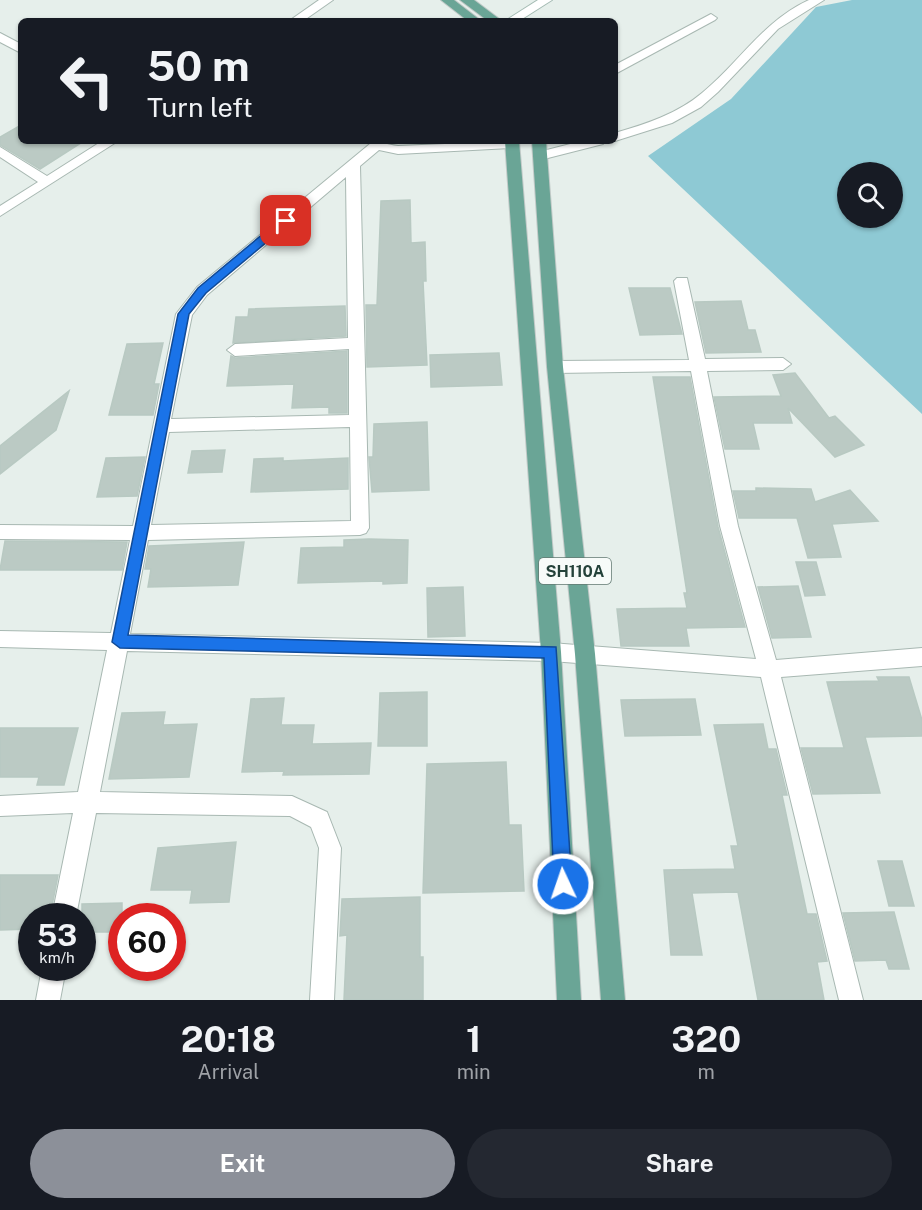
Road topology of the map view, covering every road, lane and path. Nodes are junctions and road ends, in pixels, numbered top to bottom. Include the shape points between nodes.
1 (327, 0) edge
2 (447, 0) edge
3 (466, 0) edge
4 (546, 0) edge
5 (818, 0) edge
6 (300, 18) edge
7 (471, 18) edge
8 (492, 18) edge
9 (517, 18) edge
10 (711, 18) dead end
11 (0, 37) edge
12 (18, 47) edge
13 (618, 68) edge
14 (618, 135) edge
15 (106, 144) edge
16 (376, 144) edge
17 (378, 144) edge
18 (496, 144) edge
19 (512, 144) edge
20 (573, 144) edge
21 (539, 148) edge
22 (0, 151) edge
23 (353, 165) junction
24 (47, 182) junction
25 (0, 212) edge
26 (682, 281) dead end
27 (356, 342) junction
28 (235, 350) dead end
29 (783, 364) dead end
30 (699, 365) junction
31 (555, 367) junction
32 (358, 421) junction
33 (162, 426) junction
34 (0, 532) edge
35 (140, 533) junction
36 (0, 639) edge
37 (120, 642) junction
38 (551, 652) junction
39 (585, 654) junction
40 (922, 657) edge
41 (768, 669) junction
42 (85, 802) junction
43 (0, 806) edge
44 (66, 903) edge
45 (52, 981) edge
46 (48, 1000) edge
47 (322, 1000) edge
48 (569, 1000) edge
49 (614, 1000) edge
50 (851, 1000) edge

1 - 6 street
2 - 7 main road
3 - 8 main road
4 - 9 street
5 - 14 street via 796,10 762,36 734,70 697,103 674,117
10 - 13 street
11 - 12 street
15 - 24 street
16 - 23 street
17 - 18 street via 398,150
19 - 38 main road, SH110A
20 - 21 street
21 - 31 main road, SH110A
22 - 24 street
23 - 27 street
23 - 33 street via 202,291 184,314
24 - 25 street
26 - 30 street
27 - 28 street
27 - 32 street
29 - 30 street
30 - 31 street
30 - 41 street via 729,526
31 - 39 main road, SH110A
32 - 33 street
32 - 35 street via 360,528
33 - 35 street
34 - 35 street
35 - 37 street
36 - 37 street
37 - 38 street
37 - 42 street
38 - 39 street
38 - 48 main road, SH110A
39 - 41 street
39 - 49 main road, SH110A
40 - 41 street
41 - 50 street
42 - 43 street
42 - 44 street
42 - 47 street via 292,806 320,820 330,848
45 - 46 street

